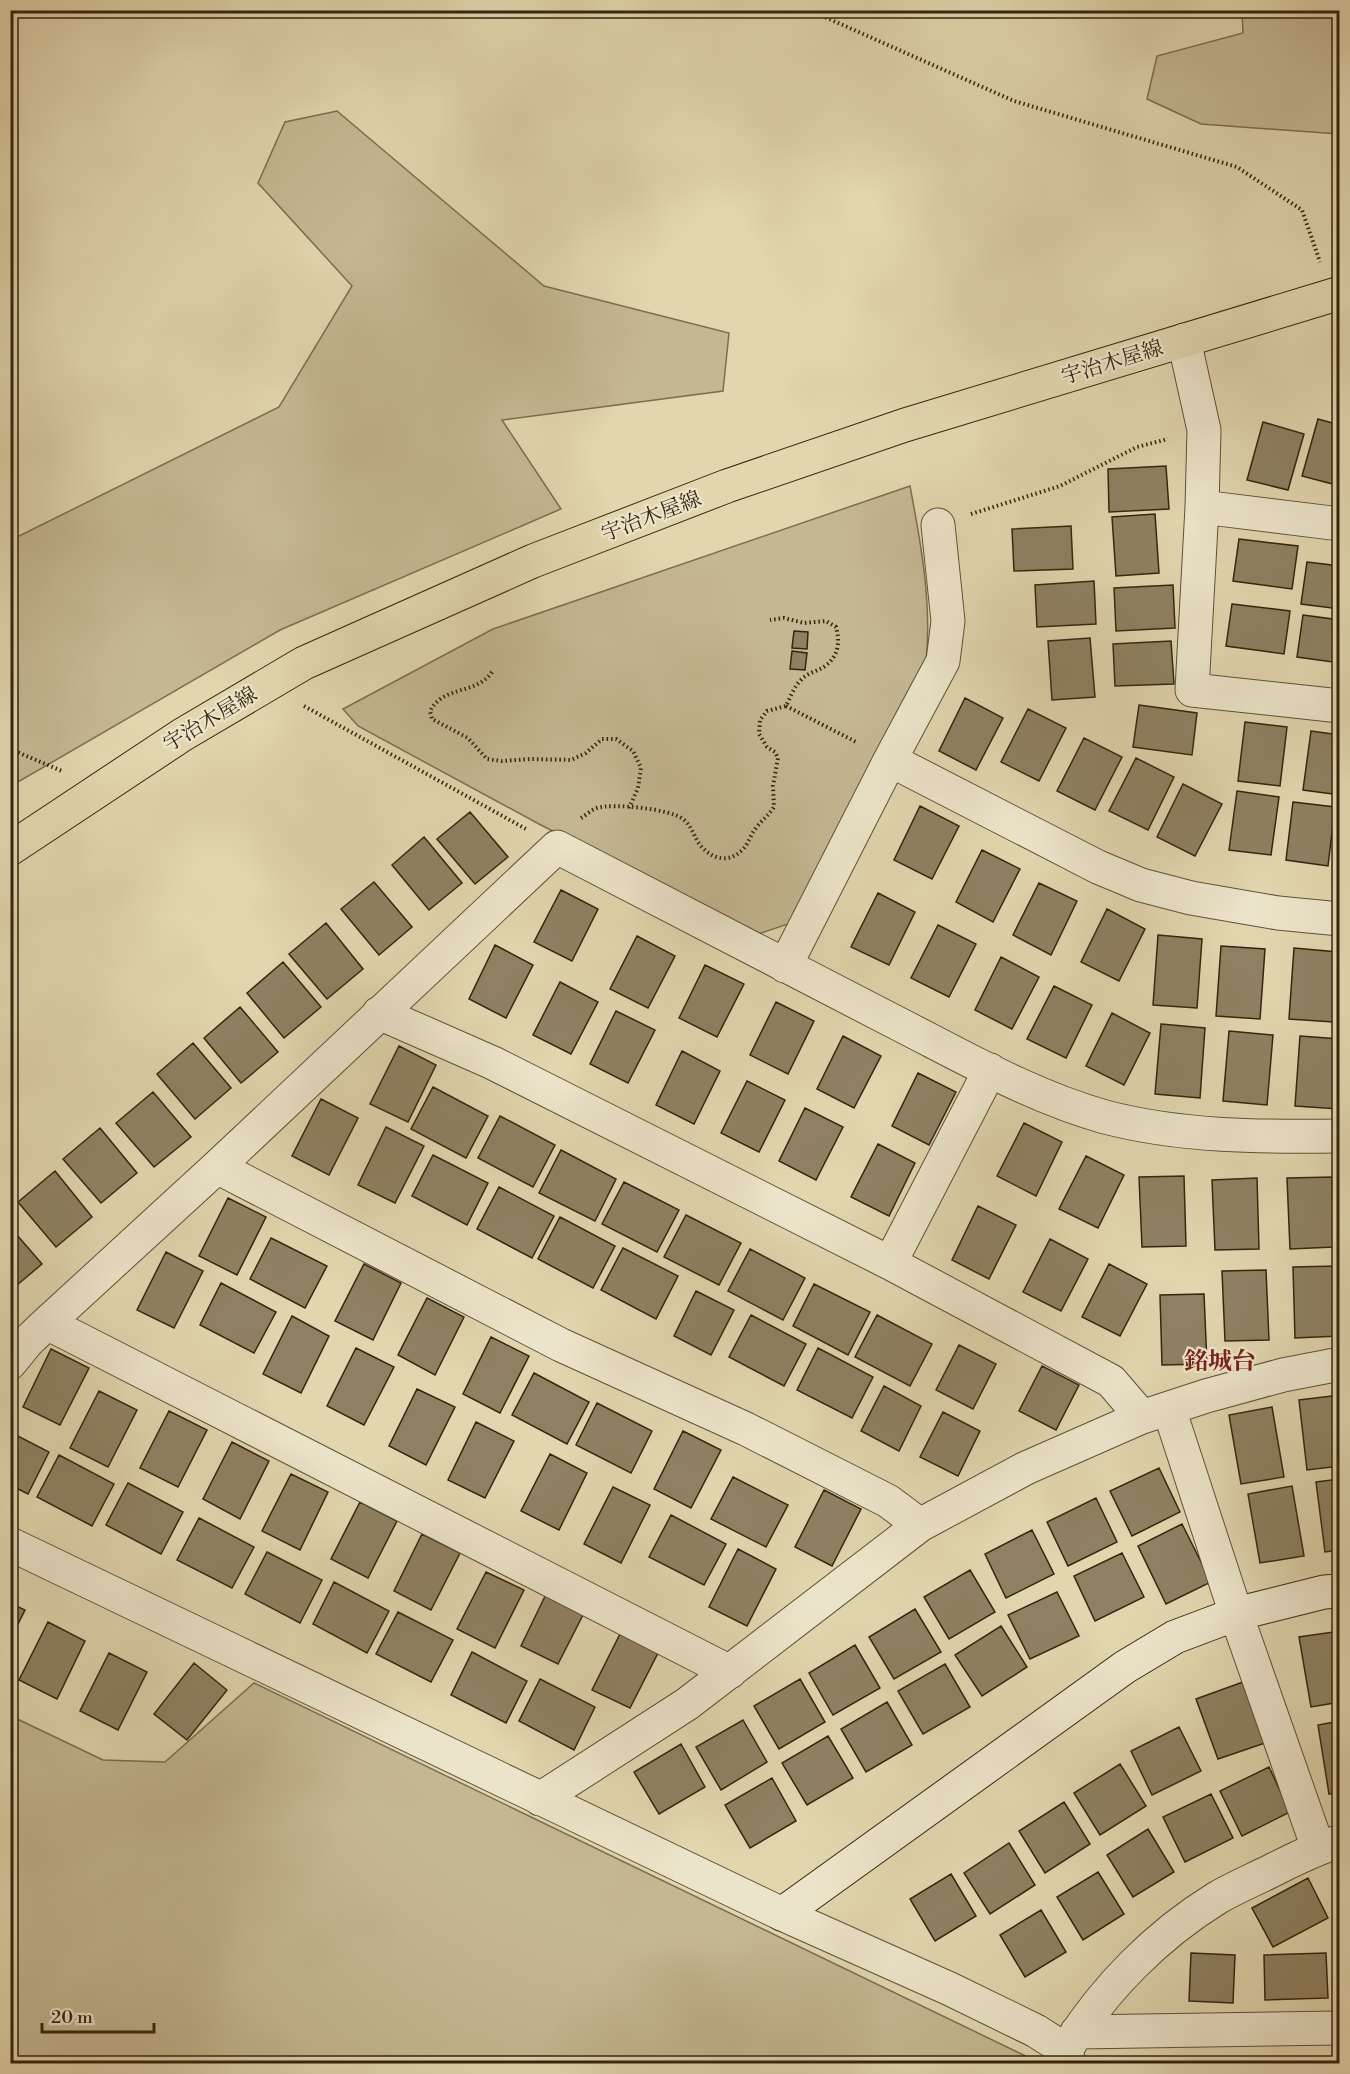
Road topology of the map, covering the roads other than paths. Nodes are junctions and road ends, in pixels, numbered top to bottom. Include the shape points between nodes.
1 (1335, 295) edge
2 (1184, 340) junction
3 (1202, 507) junction
4 (1340, 524) edge
5 (938, 525) road end
6 (1340, 706) edge
7 (890, 760) junction
8 (10, 849) edge
9 (1340, 919) edge
10 (785, 966) junction
11 (379, 1013) junction
12 (990, 1070) junction
13 (1340, 1136) edge
14 (217, 1167) junction
15 (890, 1263) junction
16 (47, 1323) junction
17 (10, 1364) edge
18 (1340, 1364) edge
19 (1155, 1413) junction
20 (920, 1525) junction
21 (10, 1544) edge
22 (1340, 1591) edge
23 (1236, 1614) junction
24 (729, 1672) junction
25 (540, 1799) junction
26 (1329, 1845) edge
27 (782, 1914) junction
28 (1340, 2028) edge
29 (1070, 2049) edge

1 - 2 main road, 宇治木屋線
2 - 3 street via 1204,430
2 - 8 main road, 宇治木屋線 via 905,425 727,486 533,561 304,663 182,735
3 - 4 street
3 - 6 street via 1192,690
5 - 7 street via 948,621 943,661
7 - 9 street via 1098,867 1141,885 1268,912
7 - 10 street
10 - 11 street via 557,847
10 - 12 street
11 - 14 street
11 - 15 street via 493,1063
12 - 13 street via 1067,1104 1134,1123 1207,1135
12 - 15 street
14 - 16 street
14 - 20 street via 561,1344 746,1429 888,1501
15 - 19 street via 1111,1381
16 - 17 street
16 - 24 street
18 - 19 street via 1283,1375
19 - 20 street via 1026,1468
19 - 23 street
20 - 24 street
21 - 25 street
22 - 23 street
23 - 26 street
23 - 27 street via 1175,1637 1125,1667
24 - 25 street via 687,1704
25 - 27 street
26 - 29 street via 1218,1897 1186,1919 1104,1996
27 - 29 street via 950,1989
28 - 29 street

